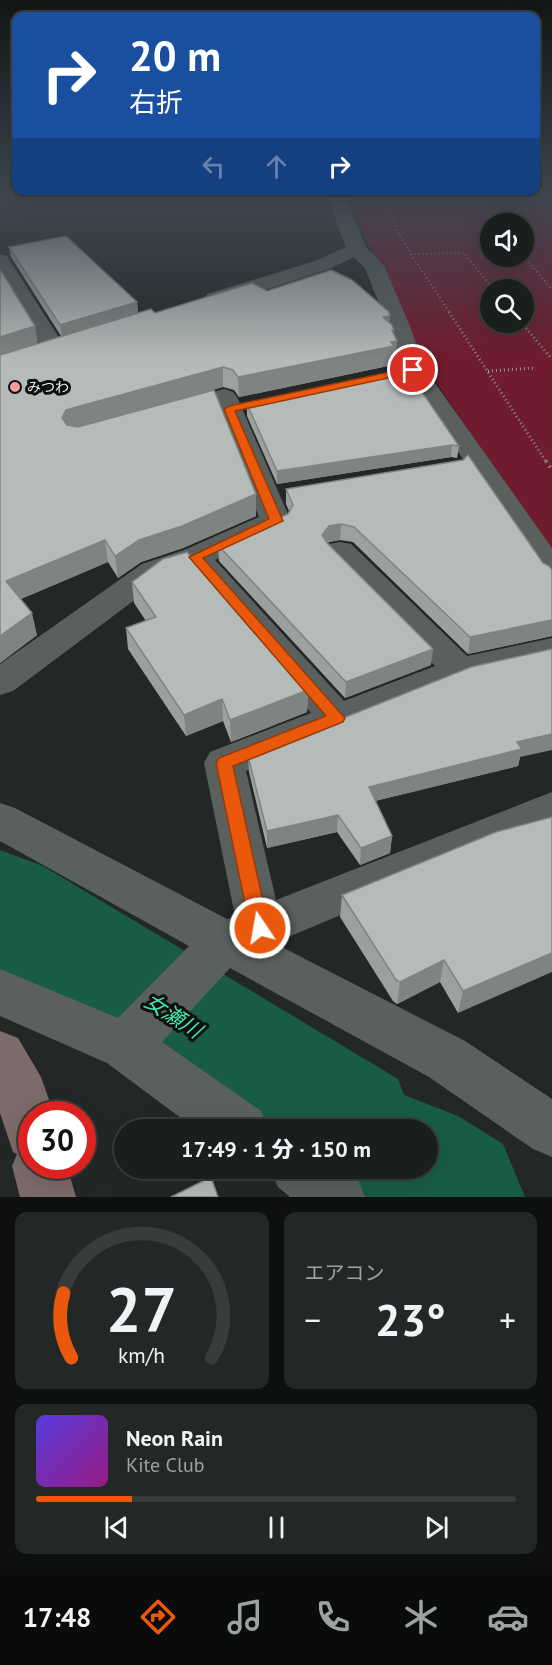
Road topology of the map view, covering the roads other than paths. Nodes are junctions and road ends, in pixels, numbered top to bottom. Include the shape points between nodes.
1 (355, 250) edge
2 (358, 250) edge
3 (0, 260) edge
4 (196, 305) edge
5 (33, 357) edge
6 (147, 419) edge
7 (340, 551) dead end
8 (195, 557) junction
9 (552, 571) edge
10 (552, 650) edge
11 (460, 670) junction
12 (0, 682) edge
13 (337, 718) junction
14 (552, 808) edge
15 (0, 820) edge
16 (232, 943) junction
17 (0, 992) edge
18 (125, 1046) junction
19 (227, 1119) edge
20 (552, 1130) edge
21 (43, 1179) edge
22 (312, 1179) edge
23 (48, 1197) edge
24 (337, 1197) edge

1 - 4 street via 322,265
2 - 9 street via 374,266 399,326 401,372 436,400
3 - 5 street via 63,348
6 - 8 street via 224,398 241,407 277,494 276,521
7 - 11 street
8 - 12 street via 153,572
8 - 13 street
10 - 11 street
11 - 13 street
13 - 16 street via 224,763
14 - 16 street
15 - 16 street
16 - 18 street
16 - 20 street via 447,1059
17 - 18 street
18 - 19 street
21 - 23 main road
22 - 24 street

